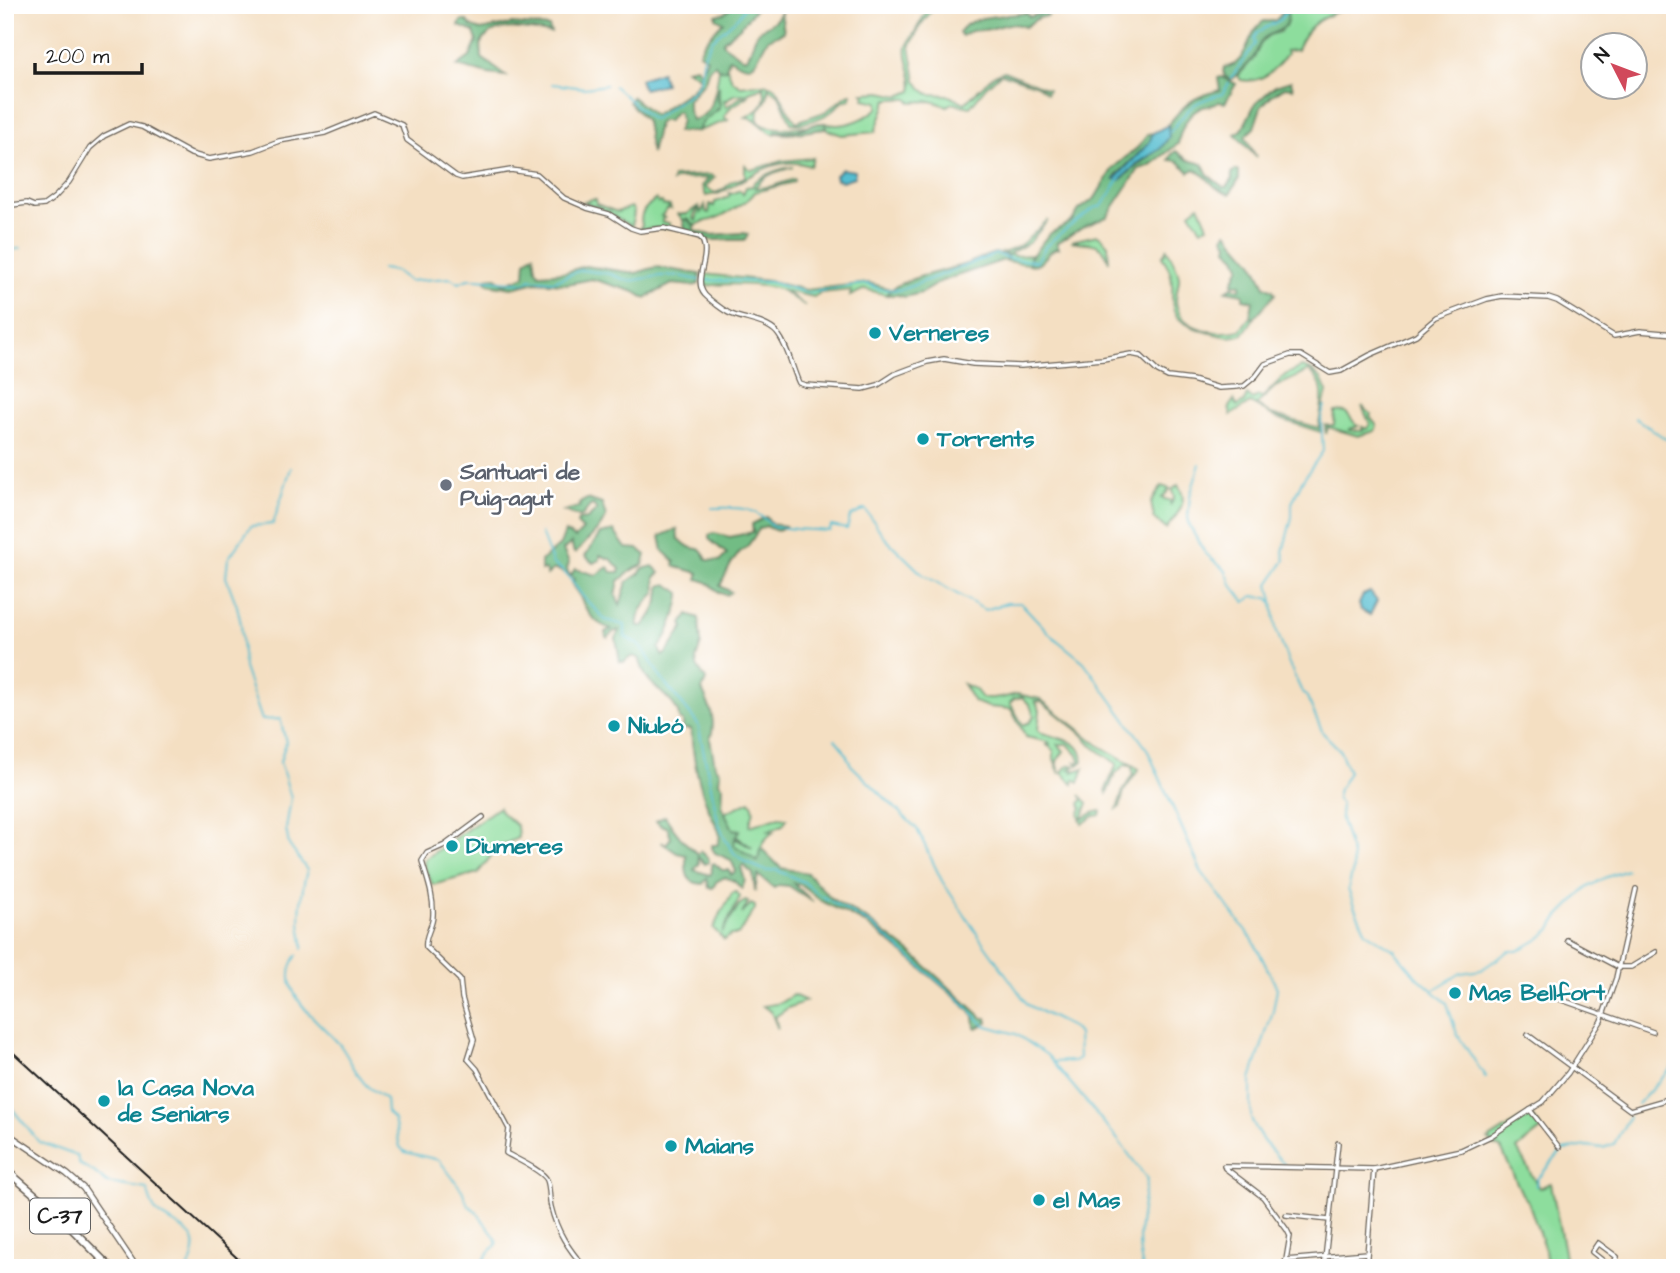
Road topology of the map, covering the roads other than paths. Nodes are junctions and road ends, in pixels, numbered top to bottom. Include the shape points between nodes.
1 (5, 206) edge
2 (1675, 334) edge
3 (483, 817) dead end
4 (1636, 889) dead end
5 (1567, 940) dead end
6 (1656, 952) dead end
7 (1618, 967) junction
8 (1542, 993) dead end
9 (1603, 1015) junction
10 (1653, 1032) dead end
11 (1528, 1035) dead end
12 (1572, 1067) junction
13 (1675, 1097) edge
14 (1530, 1110) junction
15 (5, 1132) edge
16 (1338, 1143) dead end
17 (1559, 1146) dead end
18 (5, 1169) edge
19 (1374, 1169) junction
20 (1335, 1170) junction
21 (1286, 1215) dead end
22 (1329, 1220) junction
23 (1367, 1252) junction
24 (1325, 1257) junction
25 (1286, 1260) junction
26 (1611, 1267) edge
27 (111, 1268) edge
28 (137, 1268) edge
29 (584, 1268) edge
30 (1281, 1268) edge
31 (1324, 1268) edge
32 (1366, 1268) edge

1 - 2 street via 44,205 69,182 90,148 129,124 191,155 209,159 325,133 374,113 402,125 407,140 461,178 511,170 537,174 564,198 609,214 631,228 664,228 701,237 706,256 701,272 705,295 723,311 776,333 799,383 805,385 863,388 944,359 1021,366 1131,354 1141,356 1168,377 1219,388 1244,386 1265,364 1290,355 1301,355 1330,373 1341,372 1416,335 1436,318 1502,296 1557,301 1614,336 1640,331
3 - 29 street via 427,853 422,861 433,917 426,947 460,980 474,1040 468,1059 509,1129 506,1153 547,1181 559,1233
4 - 7 street
5 - 7 street
6 - 7 street via 1631,967
7 - 9 street
8 - 9 street
9 - 10 street
9 - 12 street
11 - 12 street
12 - 13 street via 1630,1110
12 - 14 street
14 - 17 street
14 - 19 street via 1461,1150
15 - 28 street via 83,1188
16 - 20 street
18 - 27 highway, C-37
19 - 20 street
19 - 23 street
20 - 22 street
20 - 25 street via 1224,1166 1262,1197 1287,1230
21 - 22 street
22 - 24 street
23 - 24 street
23 - 32 street
24 - 25 street
24 - 31 street
25 - 30 street
26 - 26 street via 1617,1257 1598,1243 1592,1252

